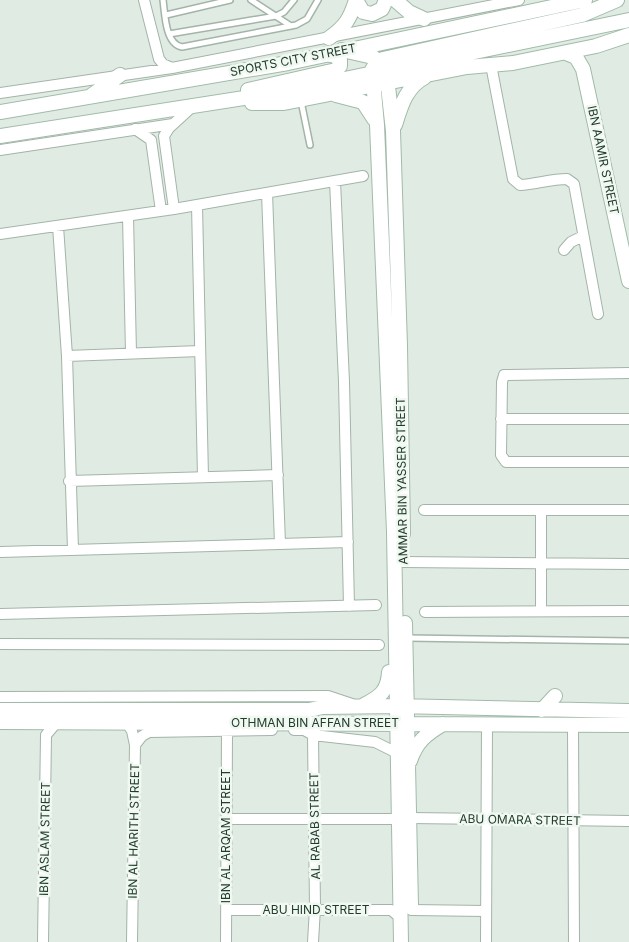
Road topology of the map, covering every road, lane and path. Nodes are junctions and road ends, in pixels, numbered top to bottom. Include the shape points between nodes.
1 (144, 0) edge
2 (163, 0) edge
3 (230, 0) edge
4 (251, 0) edge
5 (318, 0) edge
6 (356, 0) edge
7 (386, 0) edge
8 (395, 0) edge
9 (519, 0) edge
10 (542, 0) edge
11 (585, 0) edge
12 (617, 0) edge
13 (292, 1) edge
14 (166, 15) junction
15 (276, 16) junction
16 (504, 18) junction
17 (424, 19) junction
18 (629, 20) edge
19 (291, 26) junction
20 (169, 34) junction
21 (629, 35) edge
22 (329, 38) junction
23 (154, 46) junction
24 (596, 46) junction
25 (342, 50) junction
26 (566, 53) junction
27 (326, 54) junction
28 (459, 56) junction
29 (544, 57) junction
30 (491, 65) junction
31 (172, 68) junction
32 (583, 69) junction
33 (143, 72) junction
34 (380, 75) junction
35 (428, 75) junction
36 (120, 76) junction
37 (0, 93) edge
38 (330, 94) junction
39 (88, 98) junction
40 (232, 100) junction
41 (301, 100) junction
42 (212, 104) junction
43 (193, 106) junction
44 (0, 112) edge
45 (174, 124) junction
46 (377, 125) junction
47 (135, 129) junction
48 (393, 131) junction
49 (0, 136) edge
50 (310, 145) dead end
51 (0, 150) edge
52 (363, 176) dead end
53 (334, 181) junction
54 (267, 193) junction
55 (197, 205) junction
56 (174, 209) junction
57 (161, 211) junction
58 (128, 216) junction
59 (58, 226) junction
60 (0, 234) edge
61 (583, 236) junction
62 (564, 250) dead end
63 (629, 282) edge
64 (598, 314) dead end
65 (200, 351) junction
66 (131, 353) junction
67 (67, 356) junction
68 (629, 373) edge
69 (502, 419) junction
70 (629, 419) edge
71 (629, 462) edge
72 (278, 475) junction
73 (203, 477) junction
74 (69, 481) junction
75 (424, 510) dead end
76 (541, 510) junction
77 (629, 510) edge
78 (394, 532) junction
79 (348, 542) junction
80 (280, 544) junction
81 (73, 550) junction
82 (0, 552) edge
83 (403, 562) junction
84 (541, 563) junction
85 (629, 564) edge
86 (376, 605) dead end
87 (349, 606) junction
88 (0, 607) edge
89 (629, 611) edge
90 (425, 612) dead end
91 (541, 612) junction
92 (0, 614) edge
93 (405, 638) junction
94 (629, 641) edge
95 (0, 644) edge
96 (379, 645) dead end
97 (555, 696) dead end
98 (360, 706) junction
99 (401, 706) junction
100 (0, 710) edge
101 (542, 710) junction
102 (629, 711) edge
103 (18, 722) junction
104 (34, 722) junction
105 (57, 722) junction
106 (126, 722) junction
107 (333, 722) junction
108 (402, 723) junction
109 (444, 724) junction
110 (487, 724) junction
111 (573, 724) junction
112 (629, 725) edge
113 (162, 726) junction
114 (291, 726) junction
115 (0, 727) edge
116 (227, 731) junction
117 (46, 735) junction
118 (313, 735) junction
119 (135, 745) junction
120 (397, 753) junction
121 (408, 766) junction
122 (405, 818) junction
123 (226, 819) junction
124 (315, 820) junction
125 (488, 820) junction
126 (629, 820) edge
127 (573, 821) junction
128 (315, 908) junction
129 (226, 910) junction
130 (486, 911) junction
131 (406, 915) junction
132 (43, 942) edge
133 (132, 942) edge
134 (226, 942) edge
135 (314, 942) edge
136 (401, 942) edge
137 (411, 942) edge
138 (486, 942) edge
139 (574, 942) edge

1 - 23 street
2 - 14 lane
3 - 14 lane
4 - 15 lane
5 - 19 lane via 303,22
6 - 7 street via 363,12 372,14 382,9
6 - 22 street via 344,28
8 - 17 street
9 - 17 street, SPORTS CITY STREET
10 - 16 street
11 - 16 street, SPORTS CITY STREET
12 - 34 street via 582,15
13 - 15 lane via 284,12
14 - 20 lane
15 - 19 lane
15 - 20 lane
16 - 25 street, SPORTS CITY STREET
17 - 22 street, SPORTS CITY STREET
18 - 28 street
19 - 20 lane via 182,47 174,44
21 - 24 street
22 - 31 street, SPORTS CITY STREET
23 - 31 street via 160,61
23 - 33 street via 152,64
24 - 26 street
24 - 32 street via 587,54
25 - 27 street, SPORTS CITY STREET
25 - 34 street via 363,53
26 - 29 street
26 - 32 street via 576,57
27 - 39 street, SPORTS CITY STREET
27 - 42 street via 340,60 336,70 260,86
28 - 29 street via 527,54
28 - 34 street
29 - 30 street
30 - 35 street
30 - 61 street via 513,179 520,185 567,179 574,184
31 - 33 street, SPORTS CITY STREET
32 - 63 street, IBN AAMIR STREET
33 - 36 street, SPORTS CITY STREET
34 - 35 street
34 - 38 street
34 - 40 street
34 - 46 street, AMMAR BIN YASSER STREET
34 - 48 street, AMMAR BIN YASSER STREET
35 - 48 street via 415,83 407,94
36 - 37 street, SPORTS CITY STREET
36 - 39 street
38 - 41 street
38 - 46 street via 363,102
39 - 44 street, SPORTS CITY STREET
40 - 41 street via 270,104
40 - 42 street
41 - 50 lane
42 - 43 street
43 - 45 street
43 - 49 street
45 - 47 street
45 - 56 street via 164,140
46 - 78 street, AMMAR BIN YASSER STREET
47 - 51 street
47 - 57 street via 151,140
48 - 83 street, AMMAR BIN YASSER STREET
52 - 53 street
53 - 54 street
53 - 79 street
54 - 55 street
54 - 72 street
55 - 56 street
55 - 65 street
56 - 57 street
57 - 58 street
58 - 59 street
58 - 66 street
59 - 60 street
59 - 67 street
61 - 62 street
61 - 64 street
65 - 66 street
65 - 73 street
66 - 67 street
67 - 74 street
68 - 69 street via 506,374 502,379
69 - 70 street
69 - 71 street via 501,457 506,462
72 - 73 street
72 - 80 street
73 - 74 street
74 - 81 street
75 - 76 street
76 - 77 street
76 - 84 street
78 - 98 street via 388,561 389,683 379,697
78 - 99 street, AMMAR BIN YASSER STREET
79 - 80 street
79 - 87 street
80 - 81 street
81 - 82 street
83 - 84 street
83 - 93 street, AMMAR BIN YASSER STREET
84 - 85 street
84 - 91 street
86 - 87 street
87 - 92 street
88 - 92 street
89 - 91 street
90 - 91 street
93 - 94 lane
93 - 99 street, AMMAR BIN YASSER STREET
95 - 96 street
97 - 101 street
98 - 99 street, OTHMAN BIN AFFAN STREET
98 - 100 street, OTHMAN BIN AFFAN STREET via 309,710
99 - 101 street, OTHMAN BIN AFFAN STREET
99 - 108 street, AMMAR BIN YASSER STREET
100 - 103 street, OTHMAN BIN AFFAN STREET
101 - 102 street, OTHMAN BIN AFFAN STREET
103 - 104 street, OTHMAN BIN AFFAN STREET
103 - 115 street
104 - 105 street, OTHMAN BIN AFFAN STREET
104 - 117 street
105 - 106 street, OTHMAN BIN AFFAN STREET
105 - 117 street
106 - 113 street, OTHMAN BIN AFFAN STREET
106 - 119 street, IBN AL HARITH STREET
107 - 108 street, OTHMAN BIN AFFAN STREET
107 - 114 street, OTHMAN BIN AFFAN STREET
107 - 118 street via 320,726
108 - 109 street, OTHMAN BIN AFFAN STREET
108 - 120 street, AMMAR BIN YASSER STREET
108 - 121 street, AMMAR BIN YASSER STREET
109 - 110 street, OTHMAN BIN AFFAN STREET
109 - 121 street via 427,733 415,746
110 - 111 street, OTHMAN BIN AFFAN STREET
110 - 125 street
111 - 112 street, OTHMAN BIN AFFAN STREET
111 - 127 street
113 - 114 street, OTHMAN BIN AFFAN STREET
113 - 116 street
113 - 119 street via 142,736
114 - 116 street
114 - 118 street
116 - 123 street, IBN AL ARQAM STREET
117 - 132 street, IBN ASLAM STREET
118 - 120 street via 375,742
118 - 124 street, AL RABAB STREET
119 - 133 street, IBN AL HARITH STREET
120 - 122 street, AMMAR BIN YASSER STREET
121 - 122 street, AMMAR BIN YASSER STREET
122 - 124 street, ABU OMARA STREET
122 - 125 street, ABU OMARA STREET
122 - 131 street, AMMAR BIN YASSER STREET
123 - 124 street, ABU OMARA STREET
123 - 129 street, IBN AL ARQAM STREET
124 - 128 street, AL RABAB STREET
125 - 127 street, ABU OMARA STREET
125 - 130 street
126 - 127 street, ABU OMARA STREET
127 - 139 street
128 - 129 street, ABU HIND STREET
128 - 131 street, ABU HIND STREET via 391,910
128 - 135 street, AL RABAB STREET
129 - 134 street, IBN AL ARQAM STREET
130 - 131 street, ABU HIND STREET
130 - 138 street
131 - 136 street, AMMAR BIN YASSER STREET
131 - 137 street, AMMAR BIN YASSER STREET

